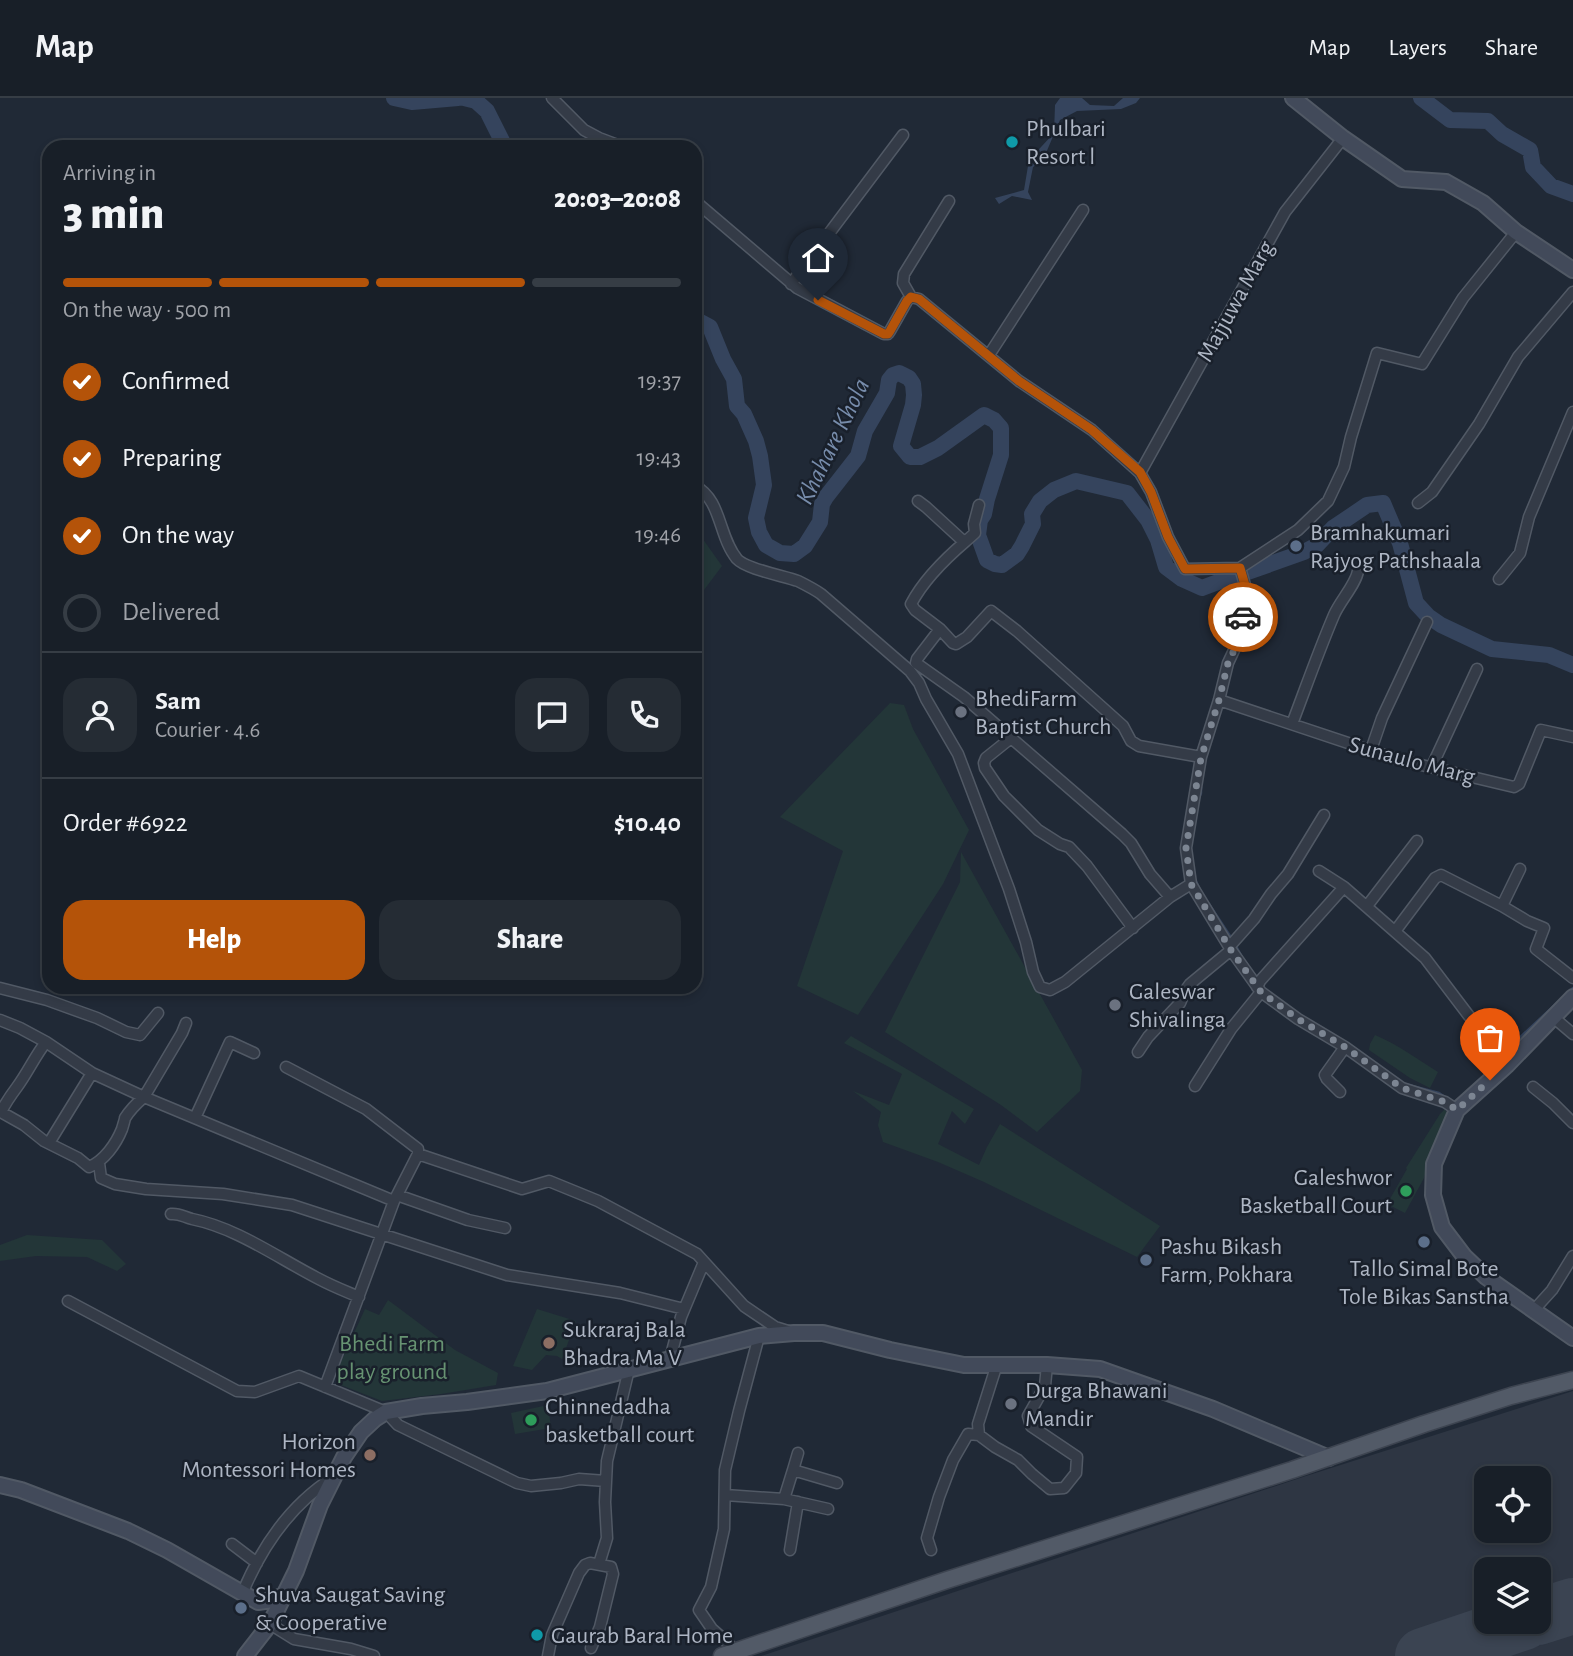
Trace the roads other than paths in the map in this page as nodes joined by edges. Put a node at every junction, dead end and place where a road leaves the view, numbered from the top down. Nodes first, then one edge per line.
1 (552, 98) edge
2 (1293, 98) edge
3 (903, 135) dead end
4 (1343, 138) junction
5 (604, 140) edge
6 (949, 201) dead end
7 (702, 207) edge
8 (1083, 210) dead end
9 (1516, 232) junction
10 (1573, 270) edge
11 (791, 284) junction
12 (1573, 292) edge
13 (911, 297) junction
14 (989, 355) junction
15 (1573, 412) edge
16 (1140, 472) junction
17 (702, 491) edge
18 (918, 501) dead end
19 (1418, 503) dead end
20 (979, 505) dead end
21 (966, 541) junction
22 (1240, 568) junction
23 (1358, 571) dead end
24 (1499, 579) dead end
25 (1427, 622) dead end
26 (940, 629) junction
27 (1477, 669) dead end
28 (1219, 700) junction
29 (1292, 724) junction
30 (1573, 737) edge
31 (1011, 738) junction
32 (1371, 750) junction
33 (1201, 758) junction
34 (1432, 766) junction
35 (1324, 815) dead end
36 (1417, 841) dead end
37 (1520, 869) dead end
38 (1319, 871) dead end
39 (1191, 884) junction
40 (1344, 887) junction
41 (1170, 897) junction
42 (1367, 906) junction
43 (1502, 906) junction
44 (1133, 928) junction
45 (1395, 930) junction
46 (1231, 948) junction
47 (1573, 978) edge
48 (0, 988) edge
49 (1259, 990) junction
50 (1573, 997) edge
51 (158, 1013) dead end
52 (1553, 1017) junction
53 (0, 1020) edge
54 (186, 1023) dead end
55 (1573, 1034) edge
56 (46, 1042) junction
57 (1345, 1047) junction
58 (1138, 1052) dead end
59 (254, 1053) dead end
60 (1515, 1057) junction
61 (286, 1067) dead end
62 (92, 1073) junction
63 (1195, 1086) dead end
64 (1533, 1087) dead end
65 (1340, 1092) dead end
66 (144, 1097) junction
67 (1457, 1110) junction
68 (195, 1118) junction
69 (1573, 1123) edge
70 (49, 1143) junction
71 (418, 1154) junction
72 (99, 1163) junction
73 (396, 1198) junction
74 (171, 1214) dead end
75 (505, 1227) dead end
76 (382, 1234) junction
77 (1573, 1256) edge
78 (704, 1262) junction
79 (359, 1297) junction
80 (68, 1300) dead end
81 (684, 1309) junction
82 (1533, 1311) junction
83 (794, 1334) junction
84 (759, 1336) junction
85 (1573, 1338) edge
86 (670, 1359) junction
87 (997, 1364) junction
88 (1047, 1365) junction
89 (629, 1369) junction
90 (1573, 1380) edge
91 (325, 1387) junction
92 (386, 1412) junction
93 (979, 1435) junction
94 (798, 1453) dead end
95 (1329, 1458) junction
96 (793, 1470) junction
97 (334, 1476) junction
98 (606, 1480) junction
99 (837, 1483) dead end
100 (0, 1485) edge
101 (725, 1495) junction
102 (784, 1499) junction
103 (798, 1502) junction
104 (828, 1508) dead end
105 (232, 1544) dead end
106 (790, 1550) dead end
107 (931, 1550) dead end
108 (257, 1563) junction
109 (598, 1564) junction
110 (242, 1594) junction
111 (284, 1595) junction
112 (270, 1624) junction
113 (591, 1648) dead end
114 (728, 1654) edge
115 (247, 1655) edge
116 (374, 1656) edge
117 (548, 1656) edge

1 - 5 street
2 - 4 street
3 - 11 street
4 - 9 street
4 - 16 street, Majjuwa Marg
6 - 13 street
7 - 11 street
8 - 14 street
9 - 10 street
9 - 22 street
11 - 13 street
12 - 19 street
13 - 14 street
14 - 16 street
15 - 24 street
16 - 22 street
17 - 44 street
18 - 21 street
20 - 21 street
21 - 26 street
22 - 28 street
23 - 29 street
25 - 32 street
26 - 31 street
26 - 33 street
27 - 34 street
28 - 29 street, Sunaulo Marg
28 - 33 street
29 - 32 street, Sunaulo Marg
30 - 34 street, Sunaulo Marg
31 - 41 street
31 - 44 street
32 - 34 street, Sunaulo Marg
33 - 39 street
35 - 46 street
36 - 42 street
37 - 43 street
38 - 40 street
39 - 41 street
39 - 46 street
40 - 42 street
40 - 49 street
41 - 44 street
42 - 45 street
43 - 45 street
43 - 47 street
45 - 60 street
46 - 49 street
46 - 58 street
48 - 51 street
49 - 57 street
49 - 63 street
50 - 52 street
52 - 55 street
52 - 60 street
53 - 56 street
54 - 66 street
56 - 62 street
56 - 70 street
57 - 65 street
57 - 67 street
59 - 68 street
60 - 67 street
61 - 71 street
62 - 66 street
62 - 70 street
64 - 69 street
66 - 68 street
66 - 72 street
67 - 82 street
68 - 73 street
70 - 72 street
71 - 73 street
71 - 78 street
72 - 76 street
73 - 75 street
73 - 76 street
74 - 79 street
76 - 79 street
76 - 81 street
77 - 82 street
78 - 81 street
78 - 83 street
79 - 91 street
80 - 91 street
81 - 86 street
82 - 85 street
83 - 84 street
83 - 87 street
84 - 86 street
84 - 101 street
86 - 89 street
87 - 88 street
87 - 93 street
88 - 93 street
88 - 95 street
89 - 92 street
89 - 98 street
90 - 95 main road
91 - 92 street
92 - 97 street
92 - 98 street
93 - 107 street
94 - 96 street
95 - 114 main road
96 - 99 street
96 - 102 street
97 - 108 street
97 - 111 street
98 - 109 street
100 - 110 street
101 - 102 street
101 - 114 street
102 - 103 street
103 - 104 street
103 - 106 street
105 - 108 street
108 - 110 street
109 - 113 street
109 - 117 street
110 - 111 street
111 - 112 street
112 - 115 street
112 - 116 street

